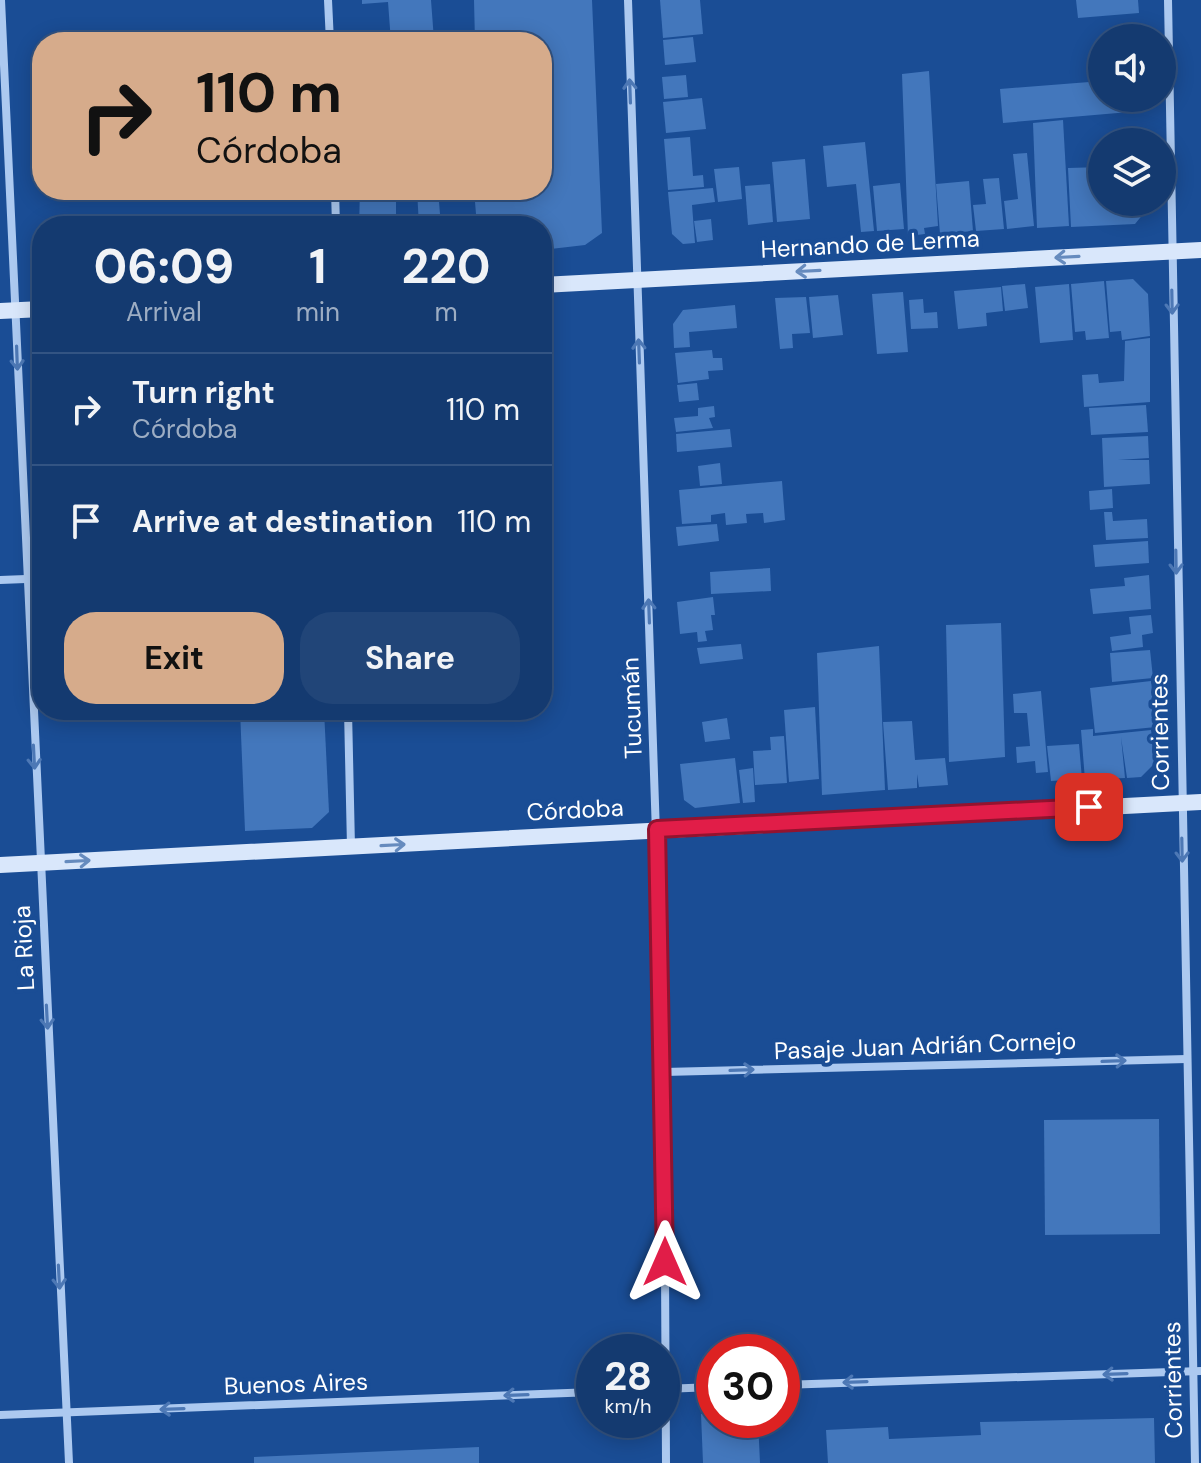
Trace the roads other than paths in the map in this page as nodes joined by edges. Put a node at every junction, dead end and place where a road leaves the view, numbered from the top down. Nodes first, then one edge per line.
1 (1, 0) edge
2 (328, 0) edge
3 (628, 0) edge
4 (1168, 0) edge
5 (330, 32) edge
6 (1201, 250) edge
7 (1171, 251) junction
8 (636, 281) junction
9 (552, 285) edge
10 (32, 310) edge
11 (7, 311) edge
12 (26, 579) junction
13 (0, 580) edge
14 (32, 701) edge
15 (33, 720) edge
16 (348, 720) edge
17 (1201, 802) edge
18 (1181, 803) junction
19 (657, 829) junction
20 (351, 848) junction
21 (40, 863) junction
22 (0, 865) edge
23 (1187, 1059) junction
24 (664, 1072) junction
25 (664, 1334) edge
26 (1197, 1371) edge
27 (800, 1384) edge
28 (576, 1393) edge
29 (66, 1413) junction
30 (0, 1415) edge
31 (665, 1438) edge
32 (69, 1463) edge
33 (666, 1463) edge
34 (1195, 1463) edge

1 - 11 street, La Rioja
2 - 5 street
8 -> 3 street, Tucumán
4 - 7 street, Corrientes
6 - 7 main road, Hernando de Lerma
7 -> 8 main road, Hernando de Lerma
7 -> 18 street, Corrientes
8 - 9 main road, Hernando de Lerma
19 -> 8 street, Tucumán
10 - 11 main road
11 -> 12 street, La Rioja
12 - 13 street
12 -> 14 street, La Rioja
15 -> 21 street, La Rioja
16 - 20 street
17 - 18 main road, Córdoba
18 - 19 main road, Córdoba
18 -> 23 street, Corrientes
20 -> 19 main road, Córdoba
19 - 24 street, Tucumán
21 -> 20 main road, Córdoba
21 - 22 main road, Córdoba
21 -> 29 street, La Rioja
24 -> 23 street, Pasaje Juan Adrián Cornejo
23 - 26 street, Corrientes
24 - 25 street, Tucumán
26 -> 27 street
26 - 34 street, Corrientes
28 -> 29 street, Buenos Aires
29 - 30 street, Buenos Aires
29 - 32 street, La Rioja
31 - 33 street, Tucumán

